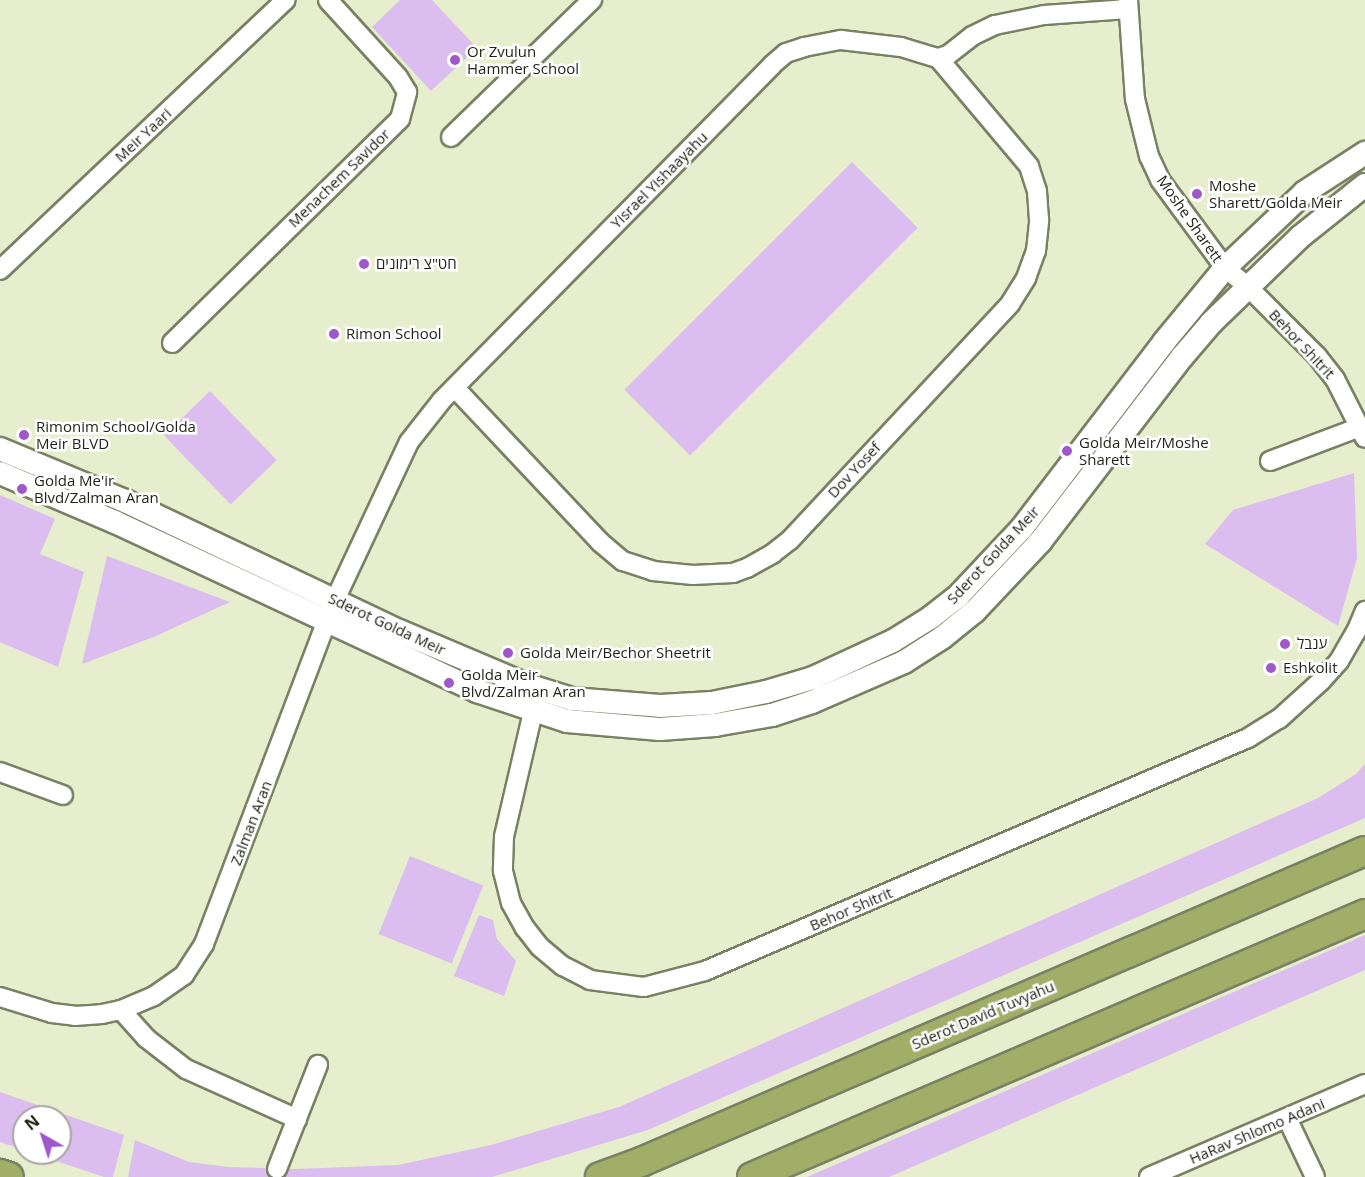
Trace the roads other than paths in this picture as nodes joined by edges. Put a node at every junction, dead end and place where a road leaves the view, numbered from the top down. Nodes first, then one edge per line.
1 (286, 0) edge
2 (328, 0) edge
3 (592, 0) edge
4 (1128, 5) edge
5 (938, 58) junction
6 (451, 137) dead end
7 (1365, 153) edge
8 (1365, 185) edge
9 (3, 262) edge
10 (1225, 268) junction
11 (1247, 286) junction
12 (172, 343) dead end
13 (455, 388) junction
14 (1363, 432) edge
15 (0, 448) edge
16 (1270, 461) dead end
17 (0, 473) edge
18 (335, 600) junction
19 (1365, 611) edge
20 (328, 622) junction
21 (539, 688) junction
22 (532, 710) junction
23 (0, 772) edge
24 (63, 795) dead end
25 (1365, 851) edge
26 (1365, 914) edge
27 (0, 997) edge
28 (122, 1010) junction
29 (318, 1065) dead end
30 (1365, 1084) edge
31 (1287, 1118) junction
32 (297, 1119) junction
33 (277, 1169) dead end
34 (0, 1174) edge
35 (9, 1177) edge
36 (600, 1177) edge
37 (752, 1177) edge
38 (1149, 1177) edge
39 (1315, 1177) edge

1 - 9 street, Meir Yaari
2 - 12 street, Menachem Savidor
3 - 6 street
4 - 5 street
4 - 10 street, Moshe Sharett
5 - 13 street, Yisrael Yishaayahu
5 - 13 street, Dov Yosef
7 - 10 street, Sderot Golda Meir
8 - 11 street, Sderot Golda Meir
10 - 11 street, Moshe Sharett
10 - 21 street, Sderot Golda Meir
11 - 14 street, Behor Shitrit
11 - 22 street, Sderot Golda Meir
13 - 18 street, Yisrael Yishaayahu
14 - 16 street
15 - 18 street, Sderot Golda Meir
17 - 20 street, Sderot Golda Meir
18 - 20 street, Zalman Aran
18 - 21 street, Sderot Golda Meir
19 - 22 street, Behor Shitrit
20 - 22 street, Sderot Golda Meir
20 - 28 street, Zalman Aran
21 - 22 street, Behor Shitrit
23 - 24 street
25 - 36 highway, Sderot David Tuvyahu
26 - 37 highway
27 - 28 street, Zalman Aran
28 - 32 street
29 - 32 street
30 - 31 street, HaRav Shlomo Adani
31 - 38 street, HaRav Shlomo Adani
31 - 39 street
32 - 33 street
34 - 35 highway

